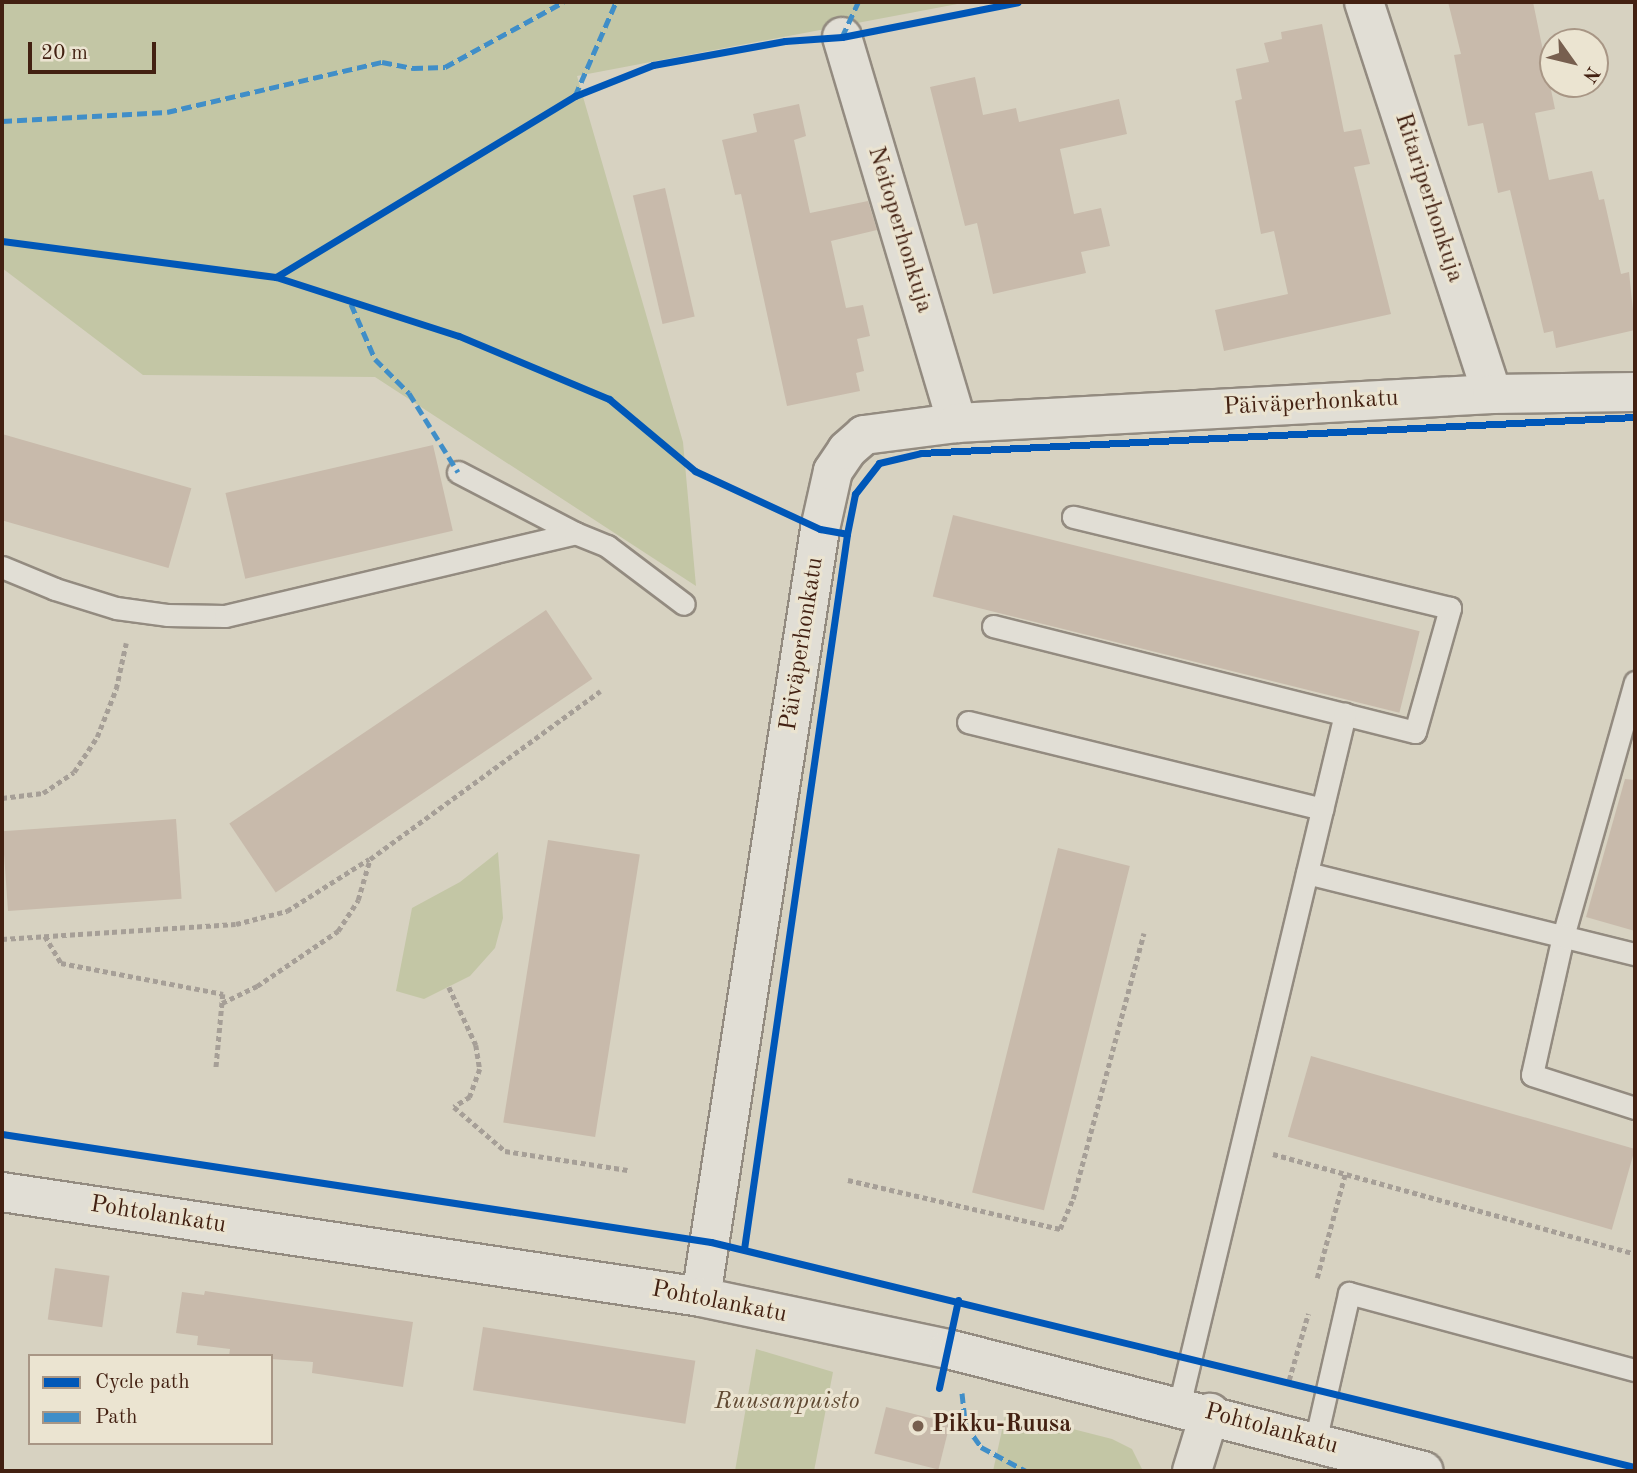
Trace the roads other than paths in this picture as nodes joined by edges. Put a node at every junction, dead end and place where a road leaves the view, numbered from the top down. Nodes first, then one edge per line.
1 (1364, 2) edge
2 (842, 37) dead end
3 (1635, 392) edge
4 (1492, 394) junction
5 (957, 423) junction
6 (458, 472) dead end
7 (1073, 517) dead end
8 (575, 533) junction
9 (2, 566) edge
10 (684, 604) dead end
11 (993, 626) dead end
12 (1635, 682) edge
13 (1345, 714) junction
14 (968, 722) dead end
15 (1322, 809) junction
16 (1307, 873) junction
17 (1563, 936) junction
18 (1635, 954) edge
19 (1635, 1108) edge
20 (2, 1192) edge
21 (701, 1297) junction
22 (1635, 1370) edge
23 (1195, 1410) junction
24 (1315, 1442) junction
25 (1192, 1471) edge
26 (1424, 1471) edge

1 - 4 street, Ritariperhonkuja
2 - 5 street, Neitoperhonkuja
3 - 4 street, Päiväperhonkatu
4 - 5 street, Päiväperhonkatu
5 - 21 street, Päiväperhonkatu
6 - 8 lane
7 - 13 lane
8 - 9 lane
8 - 10 lane
11 - 13 lane
12 - 17 lane
13 - 15 lane
14 - 15 lane
15 - 16 lane
16 - 17 lane
16 - 23 lane
17 - 18 lane
17 - 19 lane
20 - 21 street, Pohtolankatu
21 - 23 street, Pohtolankatu
22 - 24 lane
23 - 24 street, Pohtolankatu
23 - 25 street
24 - 26 street, Pohtolankatu

